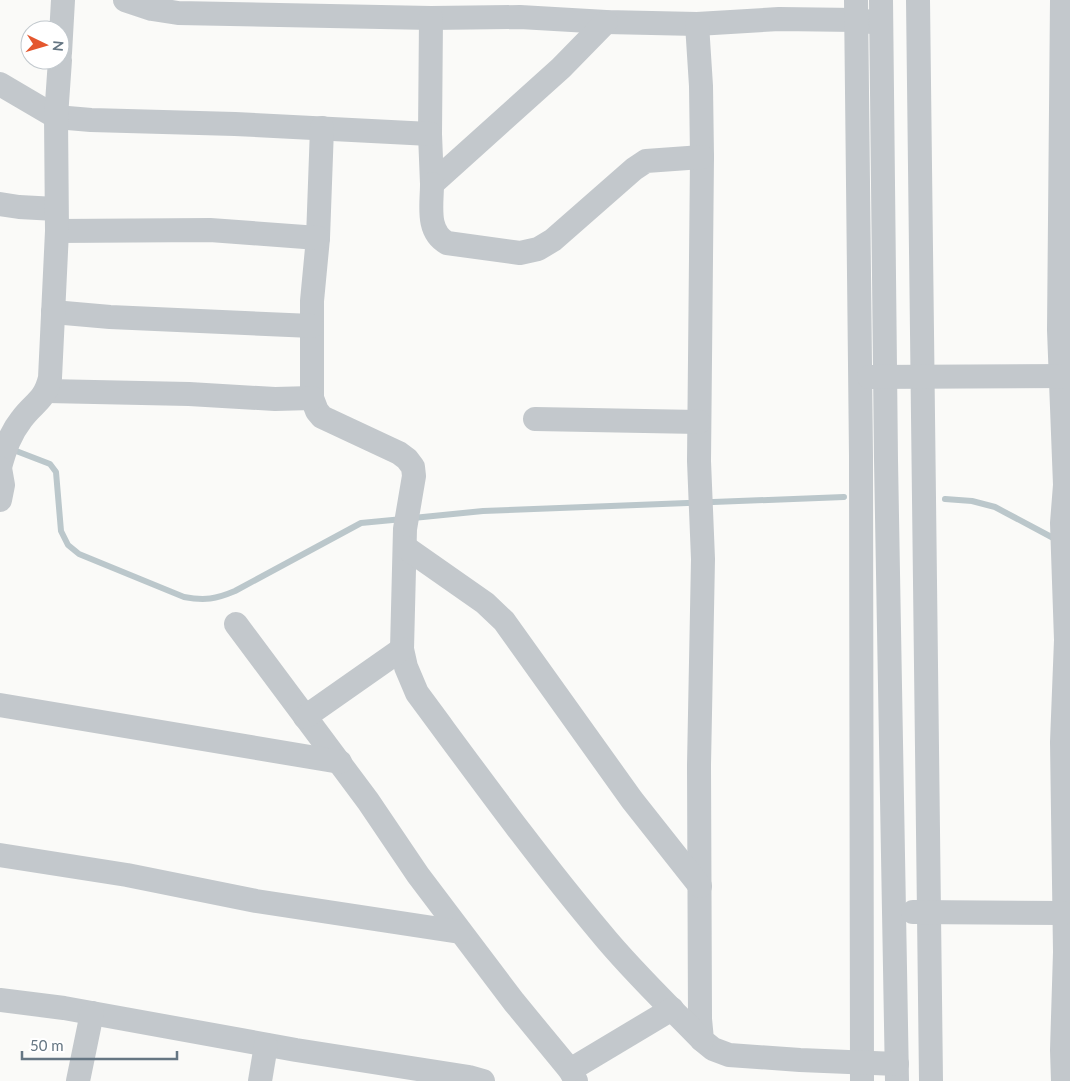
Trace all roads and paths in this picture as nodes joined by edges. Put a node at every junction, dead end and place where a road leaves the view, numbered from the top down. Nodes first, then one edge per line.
1 (63, 0) edge
2 (125, 0) edge
3 (881, 0) edge
4 (918, 0) edge
5 (1062, 0) edge
6 (178, 6) edge
7 (856, 10) edge
8 (431, 18) junction
9 (62, 20) edge
10 (606, 22) junction
11 (697, 24) junction
12 (881, 24) junction
13 (59, 70) edge
14 (0, 84) edge
15 (56, 117) junction
16 (322, 128) junction
17 (430, 134) junction
18 (702, 157) junction
19 (432, 184) junction
20 (0, 204) edge
21 (57, 220) junction
22 (318, 238) junction
23 (52, 312) junction
24 (312, 326) junction
25 (1065, 376) edge
26 (860, 377) junction
27 (885, 378) junction
28 (923, 378) junction
29 (47, 391) junction
30 (312, 398) junction
31 (535, 419) dead end
32 (699, 422) junction
33 (3, 457) edge
34 (1067, 486) edge
35 (0, 500) edge
36 (405, 538) junction
37 (236, 624) dead end
38 (402, 649) junction
39 (0, 705) edge
40 (305, 717) junction
41 (1066, 742) edge
42 (340, 762) junction
43 (0, 855) edge
44 (1067, 864) edge
45 (700, 886) junction
46 (894, 912) junction
47 (929, 912) junction
48 (1063, 913) junction
49 (460, 932) junction
50 (0, 1000) edge
51 (672, 1009) junction
52 (92, 1013) junction
53 (702, 1040) junction
54 (266, 1044) junction
55 (862, 1072) edge
56 (898, 1072) edge
57 (573, 1075) edge
58 (434, 1076) edge
59 (78, 1081) edge
60 (260, 1081) edge
61 (483, 1081) edge
62 (932, 1081) edge
63 (1063, 1081) edge

1 - 9 street
2 - 6 street
3 - 12 street
4 - 28 street
5 - 25 street
6 - 8 street
7 - 11 street
7 - 12 street
7 - 26 street
8 - 10 street
8 - 17 street
10 - 11 street
10 - 19 street
11 - 18 street
12 - 27 street
13 - 15 street
14 - 15 street
15 - 16 street
15 - 21 street
16 - 17 street
16 - 22 street
17 - 19 street
18 - 19 street
18 - 32 street
20 - 21 street
21 - 22 street
21 - 23 street
22 - 24 street
23 - 24 street
23 - 29 street
24 - 30 street
25 - 28 street
25 - 34 street
26 - 27 street
26 - 55 street
27 - 28 street
27 - 46 street
28 - 47 street
29 - 30 street
29 - 33 street
30 - 36 street
31 - 32 street
32 - 45 street
33 - 35 street
34 - 41 street
36 - 38 street
36 - 45 street
37 - 40 street
38 - 40 street
38 - 51 street
39 - 42 street
40 - 42 street
41 - 44 street
42 - 49 street
43 - 49 street
44 - 48 street
45 - 53 street
46 - 47 street
46 - 56 street
47 - 48 street
47 - 62 street
48 - 63 street
49 - 57 street
50 - 52 street
51 - 53 street
51 - 57 street
52 - 54 street
52 - 59 street
53 - 55 street
54 - 58 street
54 - 60 street
55 - 56 street
58 - 61 street

